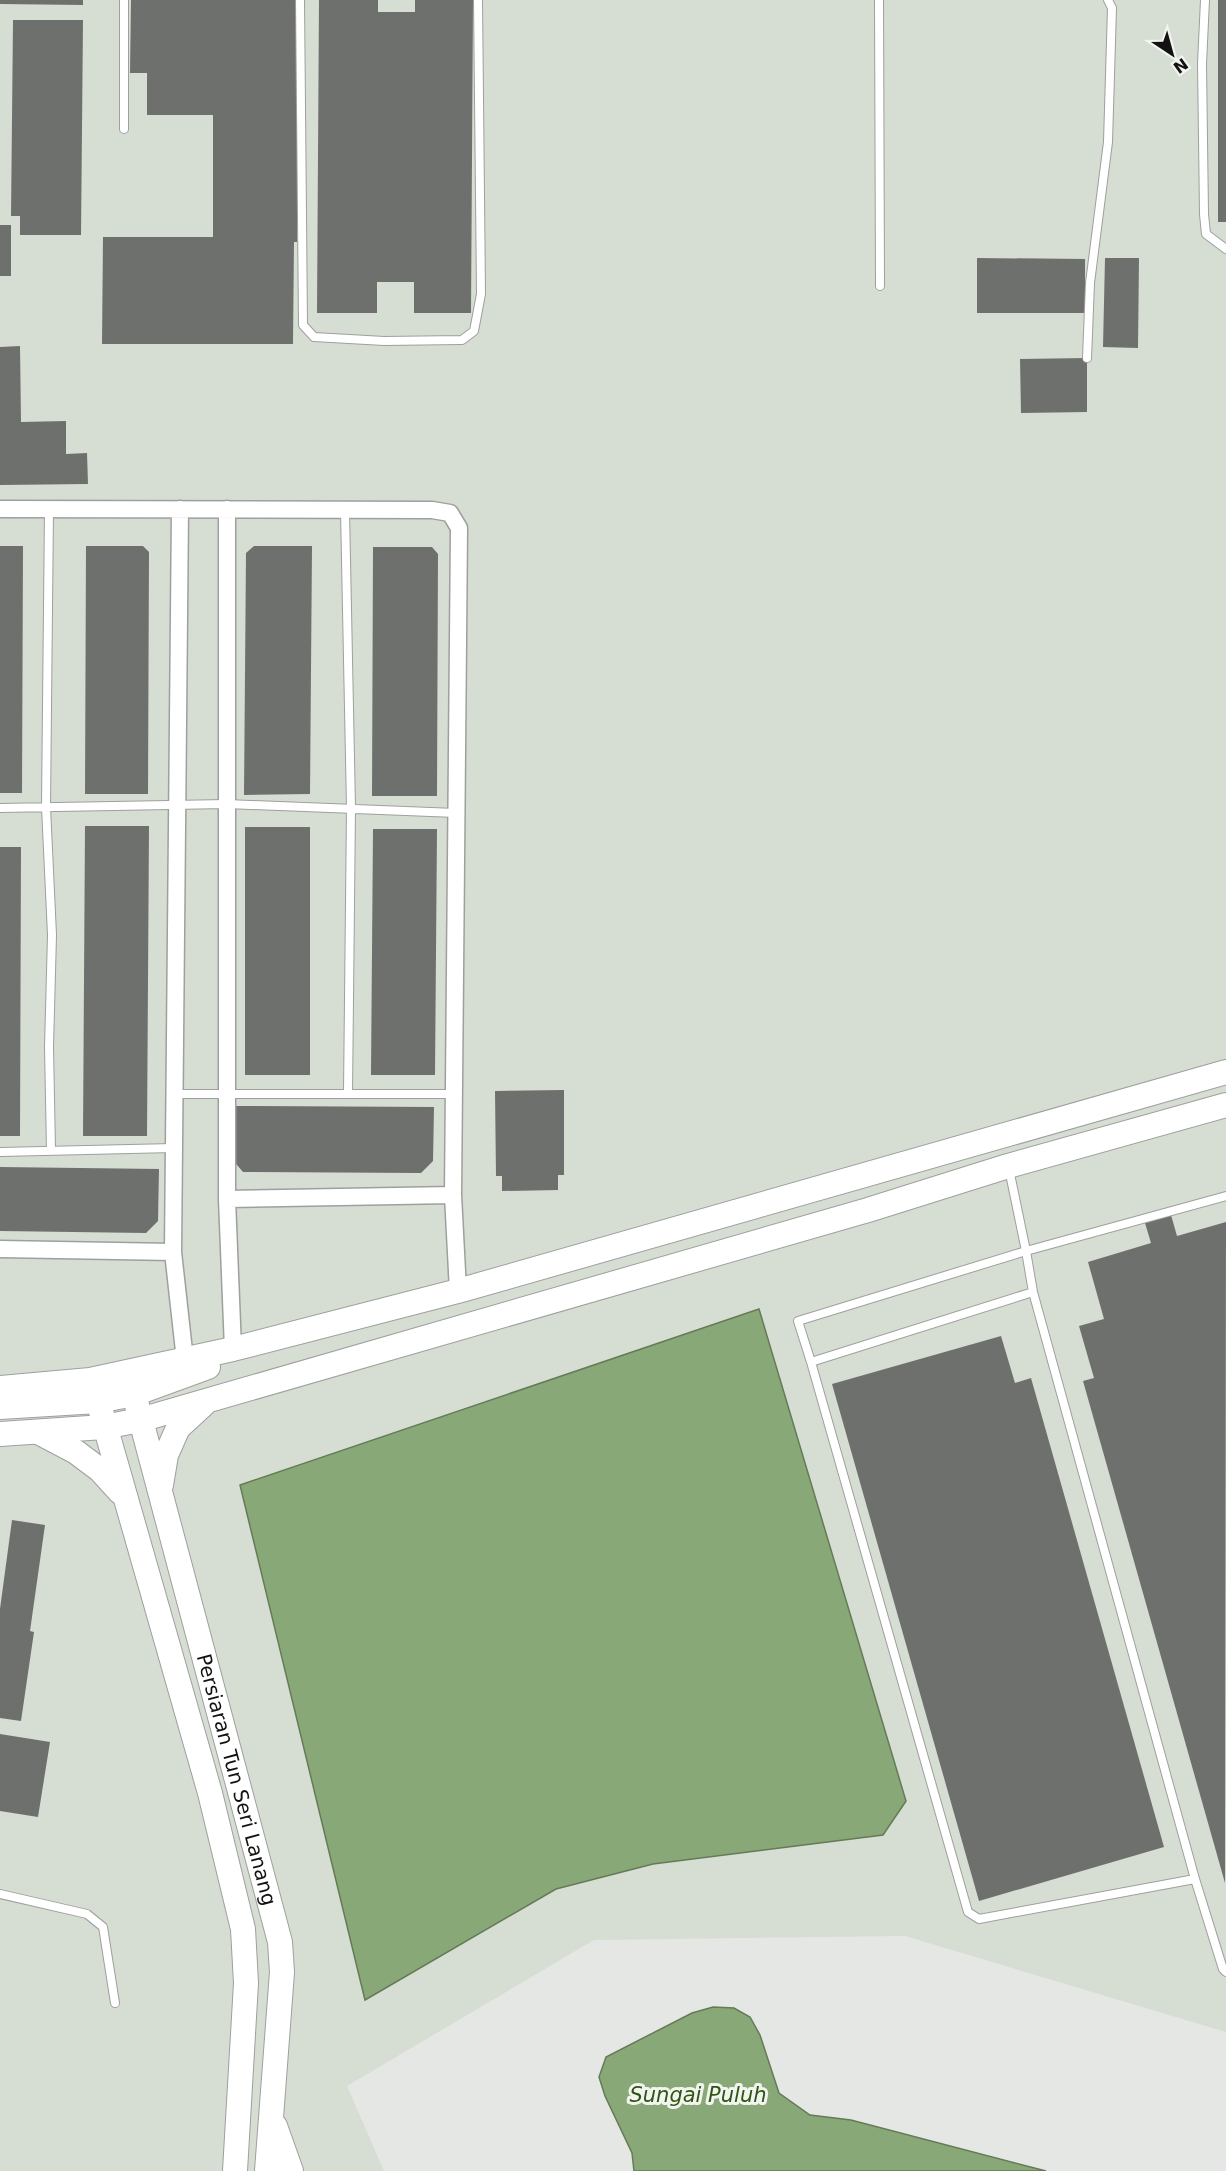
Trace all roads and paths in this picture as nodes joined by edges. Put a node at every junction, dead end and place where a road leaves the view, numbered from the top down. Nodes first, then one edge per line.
1 (124, 0) edge
2 (300, 0) edge
3 (478, 0) edge
4 (879, 0) edge
5 (1108, 0) edge
6 (1205, 0) edge
7 (124, 129) dead end
8 (1226, 249) edge
9 (880, 286) dead end
10 (1087, 358) dead end
11 (0, 509) edge
12 (49, 509) junction
13 (180, 509) junction
14 (227, 509) junction
15 (345, 510) junction
16 (177, 803) junction
17 (227, 804) junction
18 (46, 807) junction
19 (0, 808) edge
20 (351, 808) junction
21 (456, 813) junction
22 (1226, 1072) edge
23 (175, 1094) junction
24 (348, 1094) junction
25 (454, 1094) junction
26 (227, 1095) junction
27 (1226, 1105) edge
28 (174, 1148) junction
29 (51, 1151) junction
30 (0, 1152) edge
31 (1008, 1166) junction
32 (859, 1177) junction
33 (453, 1195) junction
34 (1226, 1197) edge
35 (227, 1198) junction
36 (868, 1210) junction
37 (0, 1249) edge
38 (1026, 1251) junction
39 (173, 1252) junction
40 (458, 1291) junction
41 (1033, 1292) junction
42 (241, 1347) junction
43 (185, 1360) junction
44 (811, 1362) junction
45 (0, 1388) edge
46 (134, 1394) junction
47 (98, 1401) junction
48 (207, 1401) junction
49 (0, 1407) edge
50 (140, 1420) junction
51 (104, 1427) junction
52 (38, 1432) junction
53 (0, 1434) edge
54 (160, 1492) junction
55 (124, 1497) junction
56 (1195, 1879) junction
57 (0, 1894) edge
58 (1226, 1972) edge
59 (115, 2003) dead end
60 (272, 2118) junction
61 (235, 2171) edge
62 (267, 2171) edge
63 (291, 2171) edge

1 - 7 lane
2 - 3 lane
4 - 9 lane
5 - 10 lane
6 - 8 lane
11 - 12 street
12 - 13 street
12 - 18 lane
13 - 14 street
13 - 16 street
14 - 15 street
14 - 17 street
15 - 20 lane
15 - 21 street
16 - 17 lane
16 - 18 lane
16 - 23 street
17 - 20 lane
17 - 26 street
18 - 19 lane
18 - 29 lane
20 - 21 lane
20 - 24 lane
21 - 25 street
22 - 32 street
23 - 26 lane
23 - 28 street
24 - 25 lane
24 - 26 lane
25 - 33 street
26 - 35 street
27 - 31 street
28 - 29 lane
28 - 39 street
29 - 30 lane
31 - 36 street
31 - 38 lane
32 - 36 street
32 - 40 street
33 - 35 street
33 - 40 street
34 - 38 lane
35 - 42 street
36 - 48 street
37 - 39 street
38 - 41 lane
38 - 44 lane
39 - 43 street
40 - 42 street
41 - 44 lane
41 - 56 lane
42 - 43 street
42 - 46 street
43 - 45 street
44 - 56 lane
46 - 47 street
46 - 50 street, Persiaran Tun Seri Lanang
47 - 49 street
47 - 51 street, Persiaran Tun Seri Lanang
48 - 50 street
48 - 54 street
50 - 51 street
50 - 54 street, Persiaran Tun Seri Lanang
51 - 52 street
51 - 55 street, Persiaran Tun Seri Lanang
52 - 53 street
52 - 55 street
54 - 60 street, Persiaran Tun Seri Lanang
55 - 61 street, Persiaran Tun Seri Lanang
56 - 58 lane
57 - 59 lane
60 - 62 street, Persiaran Tun Seri Lanang
60 - 63 street

